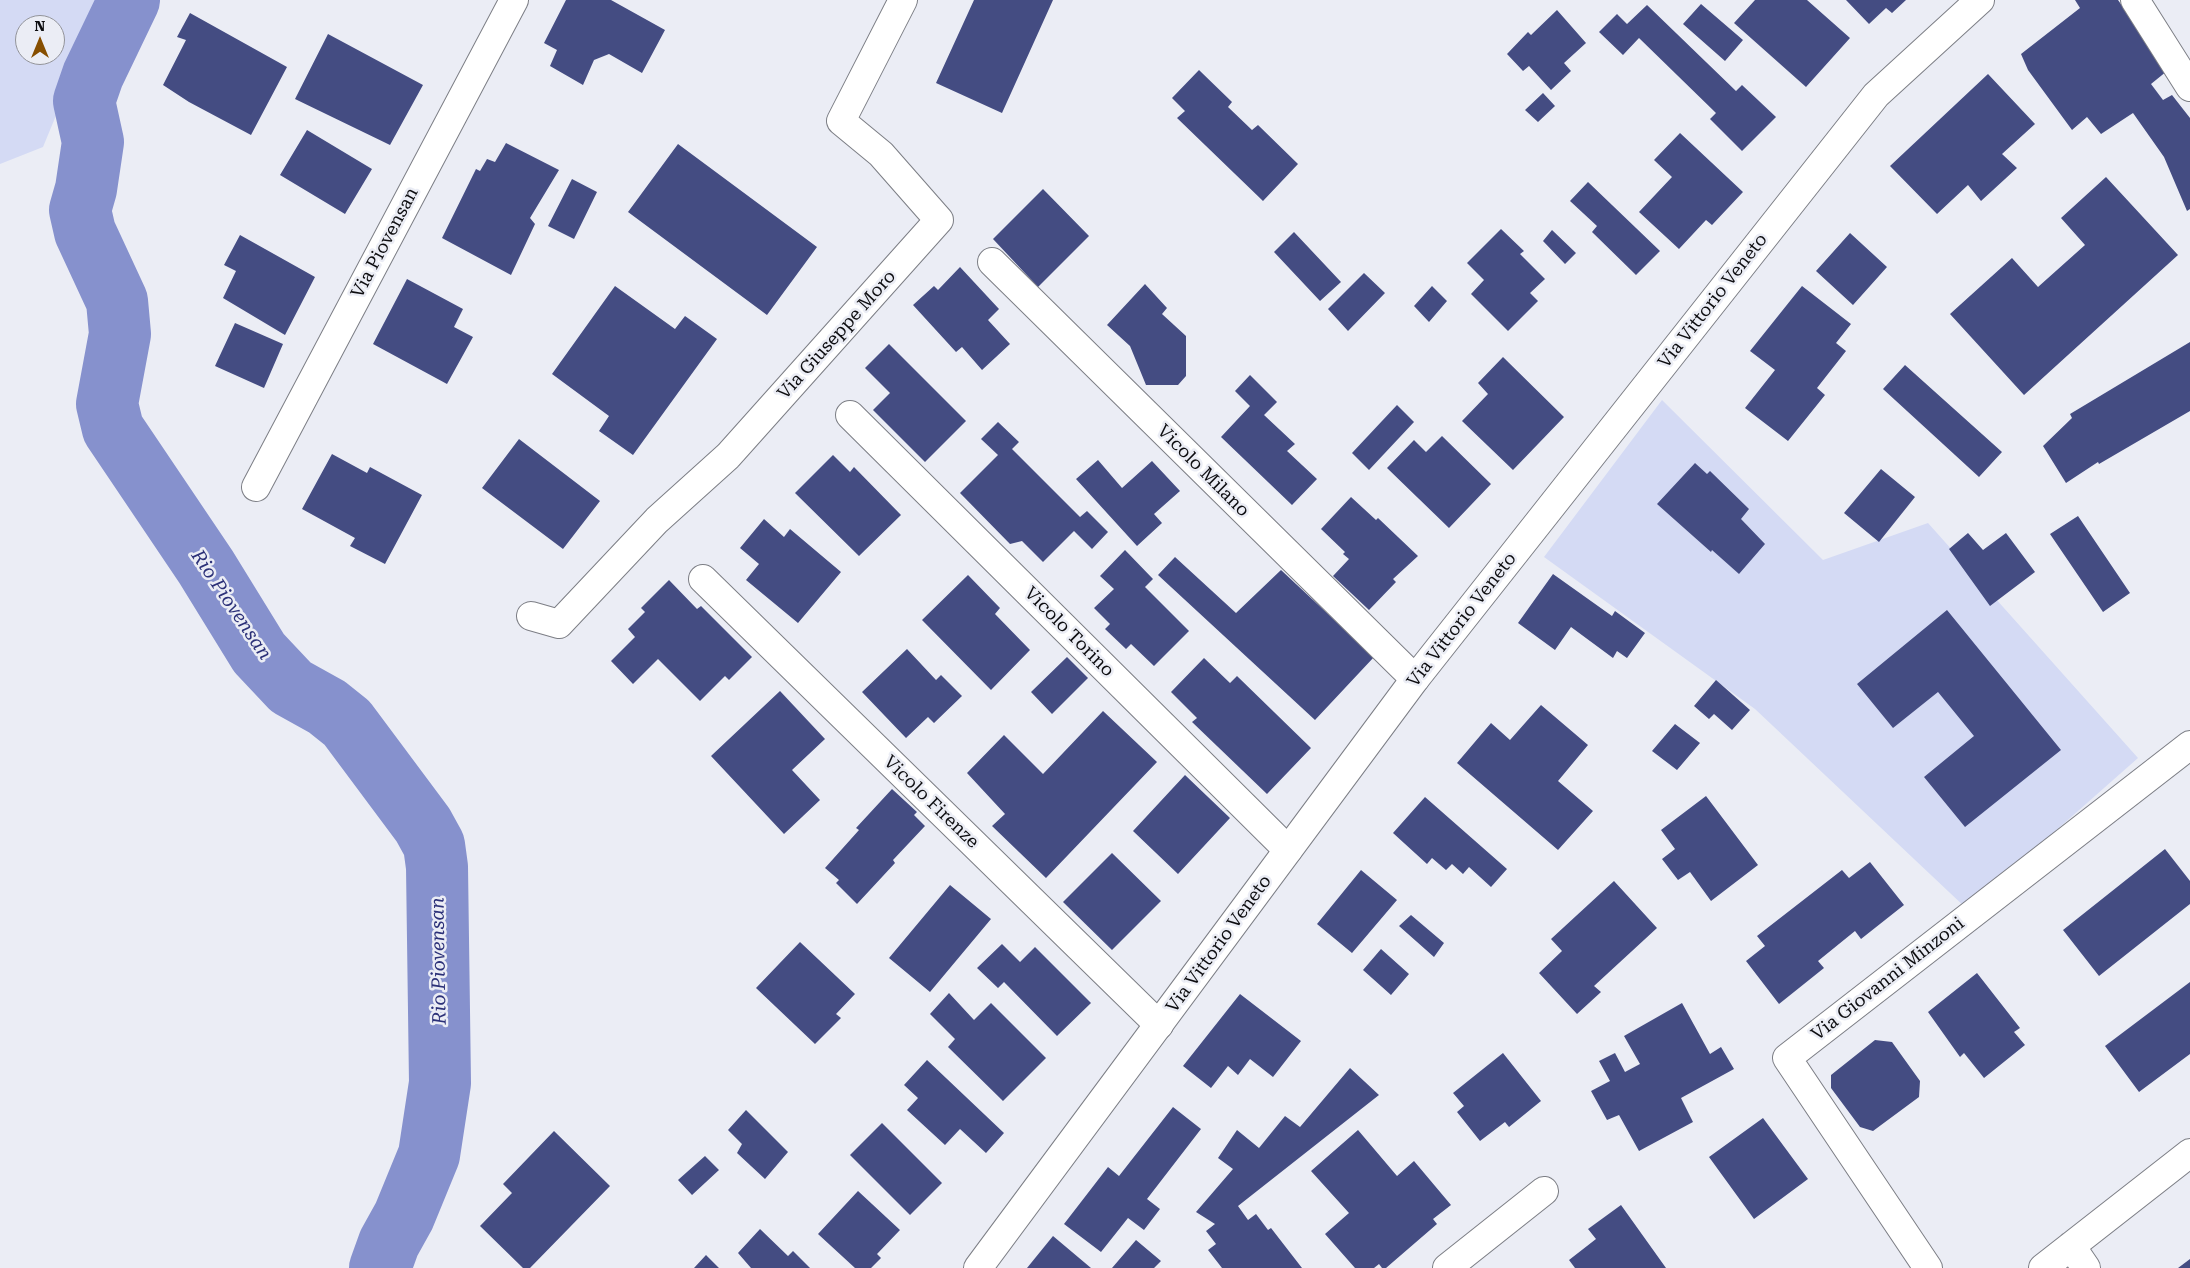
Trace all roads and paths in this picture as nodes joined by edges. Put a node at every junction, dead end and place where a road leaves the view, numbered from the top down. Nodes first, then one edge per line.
1 (514, 0) edge
2 (903, 0) edge
3 (1980, 0) edge
4 (2135, 0) edge
5 (2190, 87) edge
6 (992, 262) dead end
7 (850, 415) dead end
8 (256, 487) dead end
9 (703, 579) dead end
10 (531, 616) dead end
11 (1415, 679) junction
12 (2190, 745) edge
13 (1288, 850) junction
14 (1159, 1025) junction
15 (2190, 1153) edge
16 (1544, 1192) dead end
17 (2079, 1257) edge
18 (978, 1268) edge
19 (1447, 1268) edge
20 (1928, 1268) edge
21 (2043, 1268) edge

1 - 8 street, Via Piovensan
2 - 10 street, Via Giuseppe Moro
3 - 11 street, Via Vittorio Veneto
4 - 5 street
6 - 11 street, Vicolo Milano
7 - 13 street, Vicolo Torino
9 - 14 street, Vicolo Firenze
11 - 13 street, Via Vittorio Veneto
12 - 20 street, Via Giovanni Minzoni
13 - 14 street, Via Vittorio Veneto
14 - 18 street, Via Vittorio Veneto
15 - 17 street
16 - 19 street
17 - 21 street

